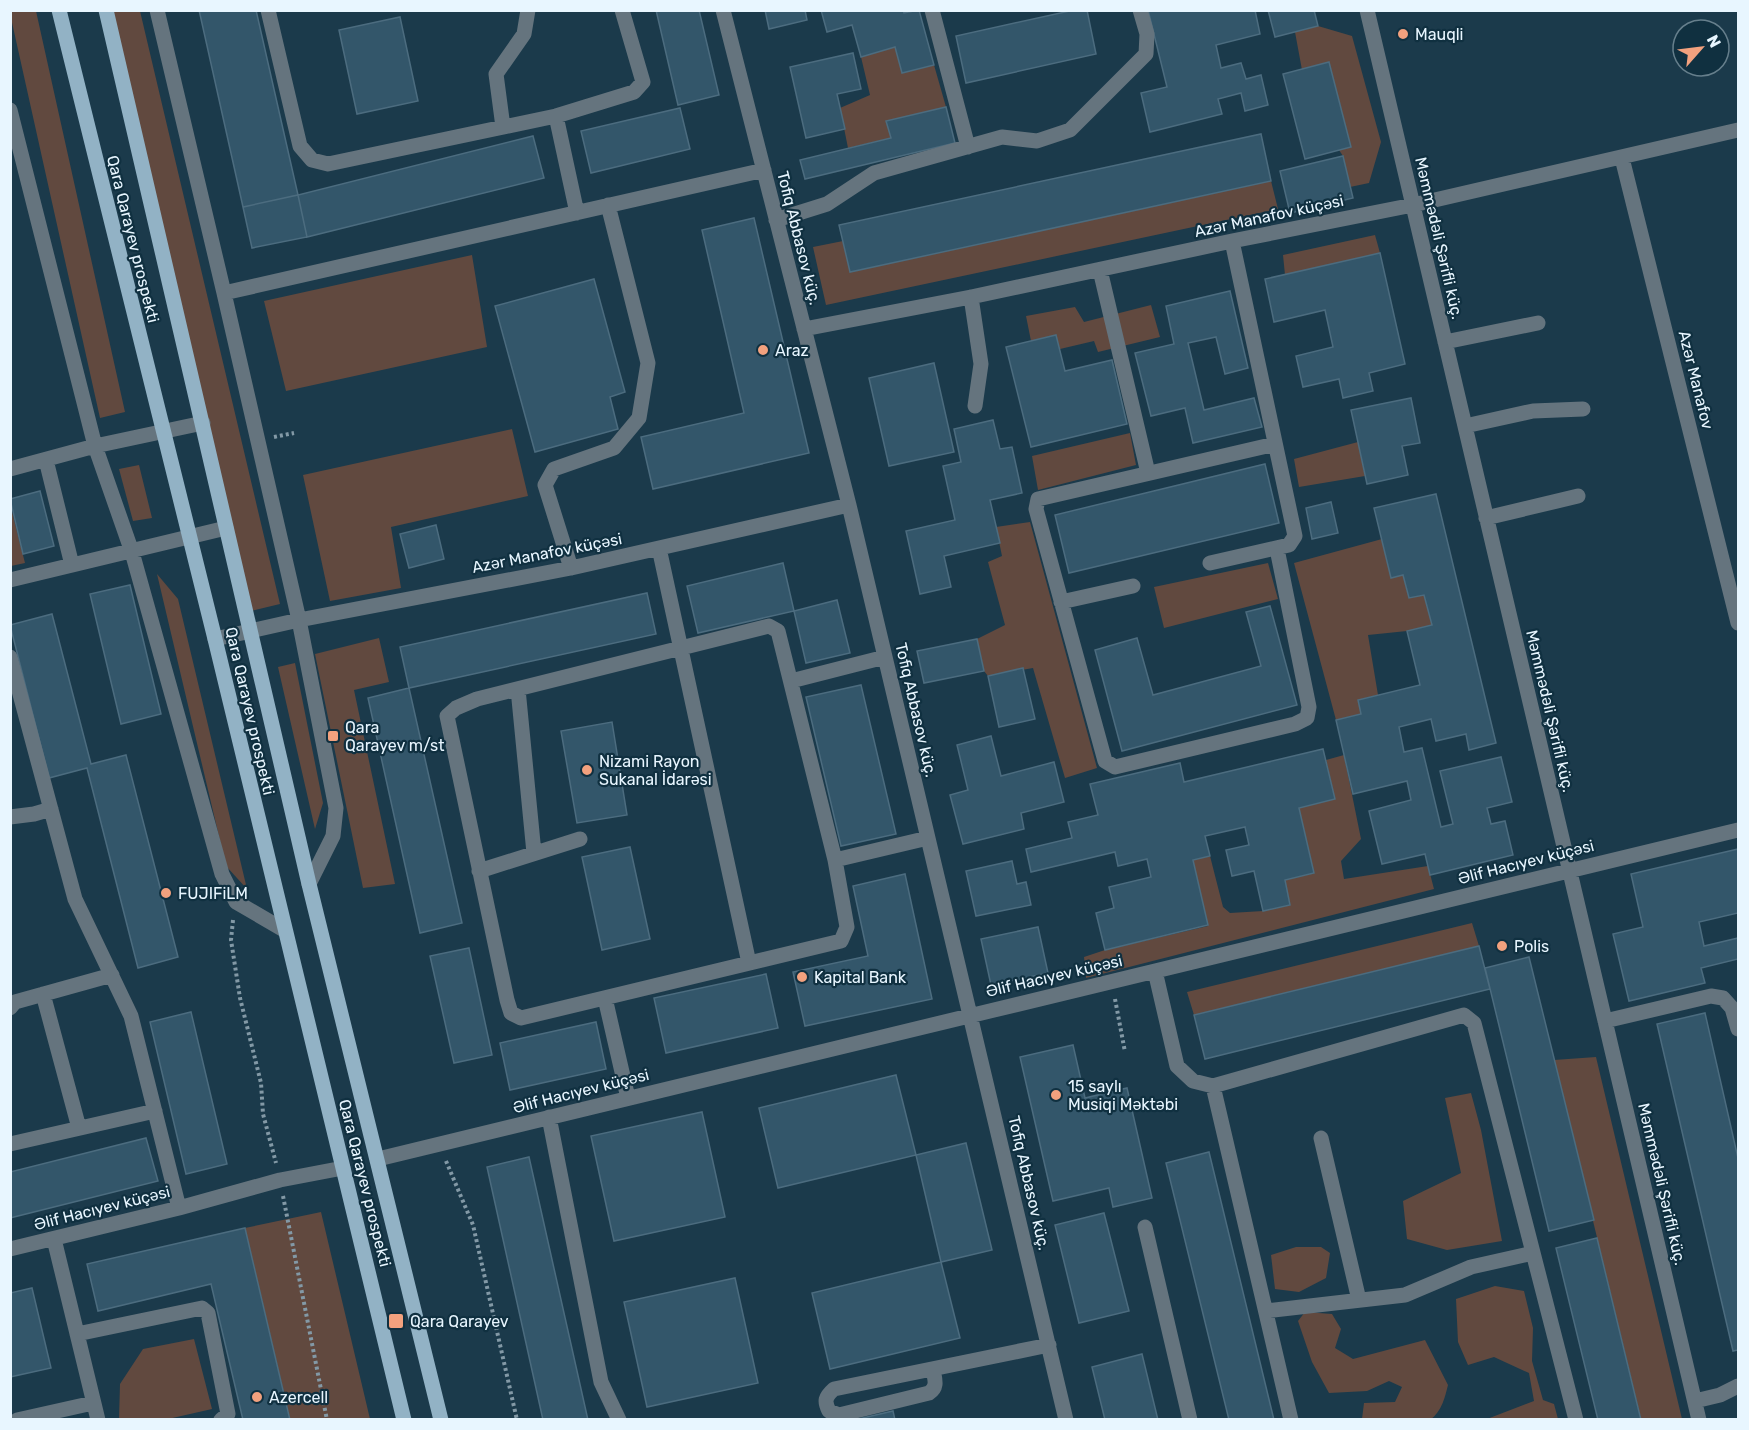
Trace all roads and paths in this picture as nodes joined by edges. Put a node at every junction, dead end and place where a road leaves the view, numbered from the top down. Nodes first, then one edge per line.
1 (59, 10) edge
2 (106, 10) edge
3 (157, 10) edge
4 (268, 10) edge
5 (528, 10) edge
6 (622, 10) edge
7 (723, 10) edge
8 (932, 10) edge
9 (1140, 10) edge
10 (1370, 11) edge
11 (10, 110) edge
12 (556, 116) junction
13 (503, 127) junction
14 (1736, 130) edge
15 (1738, 146) edge
16 (968, 147) junction
17 (1622, 158) junction
18 (764, 170) junction
19 (1413, 205) junction
20 (608, 206) junction
21 (577, 213) junction
22 (776, 220) junction
23 (1232, 241) junction
24 (1100, 270) junction
25 (224, 292) junction
26 (971, 297) junction
27 (1538, 323) dead end
28 (804, 329) junction
29 (1445, 342) junction
30 (975, 406) dead end
31 (1583, 409) dead end
32 (203, 423) junction
33 (1465, 426) junction
34 (164, 431) junction
35 (1275, 444) junction
36 (95, 446) junction
37 (46, 460) junction
38 (10, 469) edge
39 (1148, 473) junction
40 (1578, 496) dead end
41 (849, 505) junction
42 (1486, 518) junction
43 (226, 528) junction
44 (189, 538) junction
45 (659, 548) junction
46 (1277, 549) junction
47 (132, 552) junction
48 (1209, 563) dead end
49 (72, 565) junction
50 (572, 568) junction
51 (10, 580) edge
52 (1133, 586) dead end
53 (1061, 602) junction
54 (1737, 615) edge
55 (299, 620) junction
56 (250, 630) junction
57 (215, 639) junction
58 (681, 649) junction
59 (10, 657) edge
60 (885, 657) junction
61 (791, 681) junction
62 (518, 689) junction
63 (16, 696) edge
64 (51, 809) junction
65 (10, 817) edge
66 (1738, 830) edge
67 (928, 838) junction
68 (580, 839) dead end
69 (534, 853) junction
70 (835, 860) junction
71 (1570, 870) junction
72 (479, 871) junction
73 (309, 884) junction
74 (236, 902) junction
75 (284, 930) junction
76 (749, 963) junction
77 (1155, 971) junction
78 (112, 975) junction
79 (1111, 981) junction
80 (43, 994) junction
81 (605, 998) junction
82 (10, 1008) edge
83 (970, 1014) junction
84 (1605, 1021) junction
85 (1738, 1026) edge
86 (1125, 1052) dead end
87 (1213, 1086) junction
88 (628, 1098) junction
89 (155, 1111) junction
90 (549, 1117) junction
91 (79, 1128) junction
92 (1321, 1138) dead end
93 (10, 1144) edge
94 (437, 1144) junction
95 (378, 1159) junction
96 (343, 1168) junction
97 (280, 1180) junction
98 (179, 1208) junction
99 (1145, 1227) dead end
100 (54, 1239) junction
101 (10, 1249) edge
102 (1533, 1253) junction
103 (1359, 1300) junction
104 (1266, 1311) junction
105 (77, 1334) junction
106 (1049, 1345) junction
107 (933, 1369) junction
108 (1738, 1386) edge
109 (1695, 1401) junction
110 (93, 1403) junction
111 (16, 1419) edge
112 (98, 1419) edge
113 (221, 1419) edge
114 (327, 1419) edge
115 (404, 1419) edge
116 (441, 1419) edge
117 (517, 1419) edge
118 (619, 1419) edge
119 (1066, 1419) edge
120 (1190, 1419) edge
121 (1291, 1419) edge
122 (1576, 1419) edge
123 (1699, 1419) edge

1 - 34 main road, Qara Qarayev prospekti
2 - 32 main road, Qara Qarayev prospekti
3 - 25 street
4 - 13 street
5 - 13 street
6 - 12 street
7 - 18 street, Tofiq Abbasov küç.
8 - 16 street
9 - 16 street
10 - 19 street, Məmmədəli Şərifli küç.
11 - 36 street
12 - 13 street
12 - 21 street
14 - 15 street
14 - 17 street, Azər Manafov küçəsi
16 - 22 street
17 - 19 street, Azər Manafov küçəsi
17 - 54 street, Azər Manafov
18 - 20 street
18 - 22 street, Tofiq Abbasov küç.
19 - 23 street, Azər Manafov küçəsi
19 - 29 street, Məmmədəli Şərifli küç.
20 - 21 street
20 - 50 street
21 - 25 street
22 - 28 street, Tofiq Abbasov küç.
23 - 24 street, Azər Manafov küçəsi
23 - 35 street
24 - 26 street, Azər Manafov küçəsi
24 - 39 street
25 - 55 street
26 - 28 street, Azər Manafov küçəsi
26 - 30 street
27 - 29 street
28 - 41 street, Tofiq Abbasov küç.
29 - 33 street, Məmmədəli Şərifli küç.
31 - 33 street
32 - 34 street
32 - 43 main road, Qara Qarayev prospekti
33 - 42 street, Məmmədəli Şərifli küç.
34 - 36 street
34 - 44 main road, Qara Qarayev prospekti
35 - 39 street
35 - 46 street
36 - 37 street
36 - 47 street
37 - 38 street
37 - 49 street
39 - 53 street
40 - 42 street
41 - 45 street, Azər Manafov küçəsi
41 - 60 street, Tofiq Abbasov küç.
42 - 71 street, Məmmədəli Şərifli küç.
43 - 44 street
43 - 56 main road, Qara Qarayev prospekti
44 - 47 street
44 - 57 main road, Qara Qarayev prospekti
45 - 50 street, Azər Manafov küçəsi
45 - 58 street
46 - 48 street
46 - 53 street
47 - 49 street
47 - 74 street
49 - 51 street
50 - 55 street, Azər Manafov küçəsi
52 - 53 street
55 - 56 street, Azər Manafov küçəsi
55 - 73 street
56 - 57 street, Azər Manafov küçəsi
56 - 73 main road, Qara Qarayev prospekti
57 - 75 main road, Qara Qarayev prospekti
58 - 61 street
58 - 62 street
58 - 76 street
59 - 63 street
60 - 61 street
60 - 67 street, Tofiq Abbasov küç.
61 - 70 street
62 - 69 street
62 - 72 street
63 - 64 street
64 - 65 street
64 - 78 street
66 - 71 street, Əlif Hacıyev küçəsi
67 - 70 street
67 - 83 street, Tofiq Abbasov küç.
68 - 69 street
69 - 72 street
70 - 76 street
71 - 77 street, Əlif Hacıyev küçəsi
71 - 84 street, Məmmədəli Şərifli küç.
72 - 81 street
73 - 95 main road, Qara Qarayev prospekti
74 - 75 street
74 - 97 path
75 - 96 main road, Qara Qarayev prospekti
76 - 81 street
77 - 79 street, Əlif Hacıyev küçəsi
77 - 87 street
78 - 80 street
78 - 89 street
79 - 83 street, Əlif Hacıyev küçəsi
79 - 86 path
80 - 82 street
80 - 91 street
81 - 88 street
83 - 88 street, Əlif Hacıyev küçəsi
83 - 106 street, Tofiq Abbasov küç.
84 - 85 street
84 - 109 street, Məmmədəli Şərifli küç.
87 - 102 street
87 - 104 street
88 - 90 street, Əlif Hacıyev küçəsi
89 - 91 street
89 - 98 street
90 - 94 street, Əlif Hacıyev küçəsi
90 - 118 street
91 - 93 street
92 - 103 street
94 - 95 street, Əlif Hacıyev küçəsi
94 - 117 path
95 - 116 main road, Qara Qarayev prospekti
96 - 97 street, Əlif Hacıyev küçəsi
96 - 115 main road, Qara Qarayev prospekti
97 - 98 street, Əlif Hacıyev küçəsi
97 - 114 path
98 - 100 street, Əlif Hacıyev küçəsi
99 - 120 street
100 - 101 street, Əlif Hacıyev küçəsi
100 - 105 street
102 - 103 street
102 - 122 street
103 - 104 street
104 - 121 street
105 - 110 street
105 - 113 street
106 - 107 street
106 - 119 street, Tofiq Abbasov küç.
107 - 107 street
108 - 109 street
109 - 123 street, Məmmədəli Şərifli küç.
110 - 111 street
110 - 112 street

